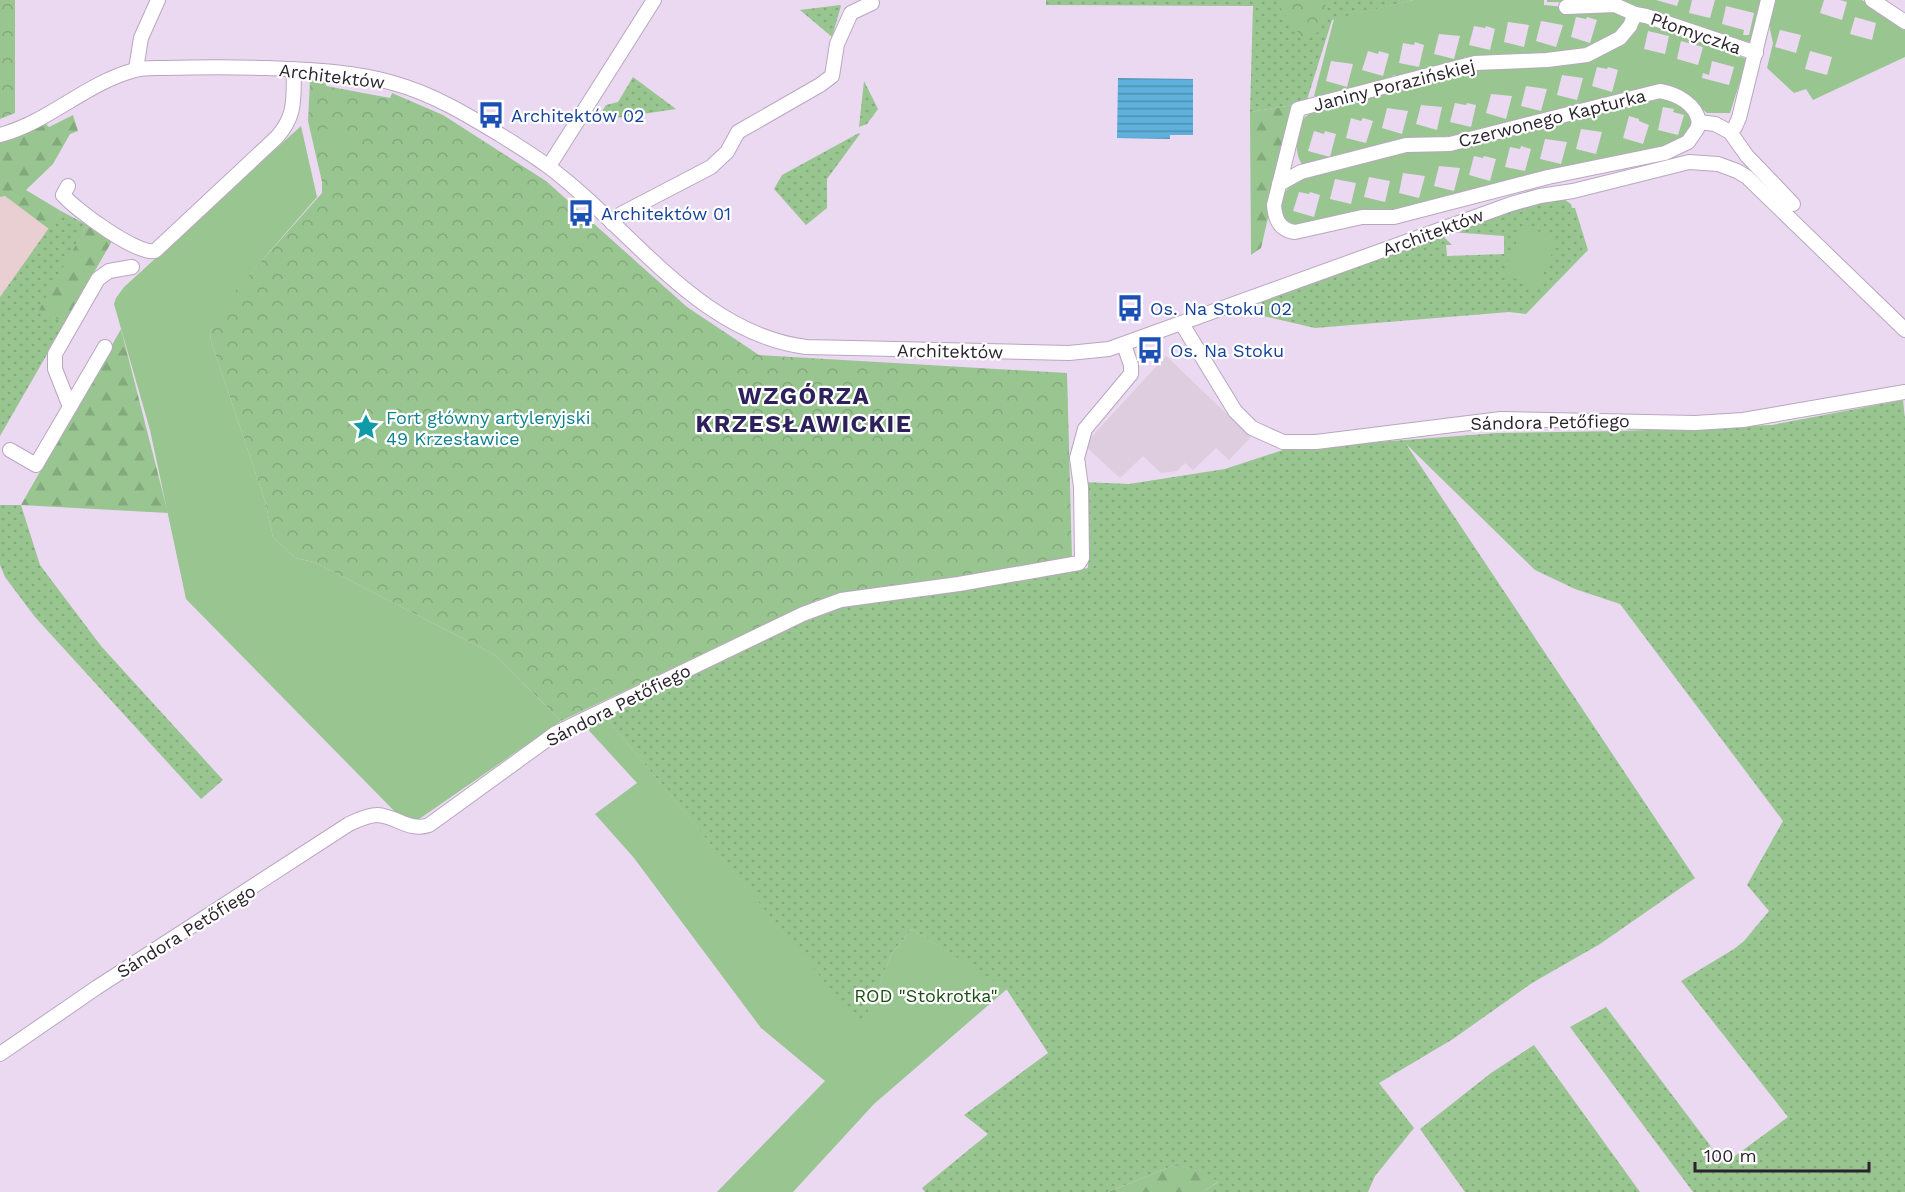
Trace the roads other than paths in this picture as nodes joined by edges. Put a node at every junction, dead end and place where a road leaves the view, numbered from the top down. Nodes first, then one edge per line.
1 (158, 0) edge
2 (1768, 0) edge
3 (1872, 0) edge
4 (649, 2) edge
5 (872, 3) dead end
6 (1566, 7) dead end
7 (1635, 14) junction
8 (1905, 22) edge
9 (1756, 53) junction
10 (136, 69) junction
11 (294, 69) junction
12 (1699, 122) junction
13 (1730, 132) junction
14 (0, 135) edge
15 (1286, 155) junction
16 (549, 166) junction
17 (1301, 172) junction
18 (1279, 184) junction
19 (68, 186) dead end
20 (1793, 204) dead end
21 (612, 223) junction
22 (132, 267) dead end
23 (1182, 324) junction
24 (1905, 330) edge
25 (1124, 345) junction
26 (105, 346) dead end
27 (1905, 393) edge
28 (70, 407) junction
29 (10, 450) dead end
30 (0, 1054) edge

1 - 10 street
2 - 9 street
3 - 8 street
4 - 16 street
5 - 21 street
6 - 7 street, Płomyczka
7 - 9 street, Płomyczka
7 - 15 street, Janiny Porazińskiej
9 - 13 street
10 - 11 street, Architektów
10 - 14 street, Architektów
11 - 16 street, Architektów
11 - 19 street
12 - 13 street
12 - 17 street, Czerwonego Kapturka
12 - 18 street, Janiny Porazińskiej
13 - 20 street
15 - 17 street
15 - 18 street, Janiny Porazińskiej
16 - 21 street, Architektów
17 - 18 street, Czerwonego Kapturka
21 - 25 street, Architektów
22 - 28 street
23 - 24 street, Architektów
23 - 25 street, Architektów
23 - 27 street, Sándora Petőfiego
25 - 30 street, Sándora Petőfiego
26 - 28 street
28 - 29 street

